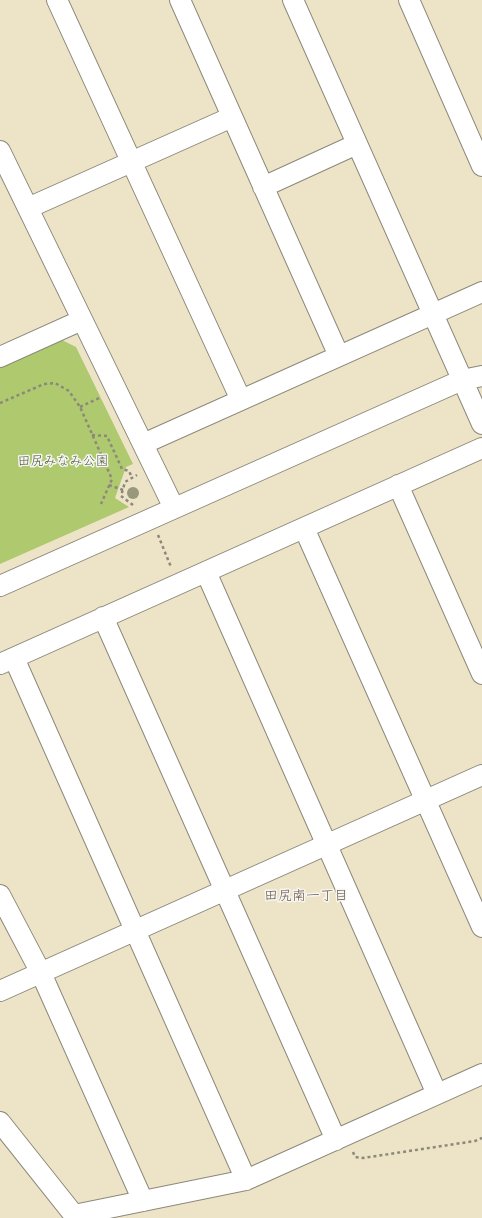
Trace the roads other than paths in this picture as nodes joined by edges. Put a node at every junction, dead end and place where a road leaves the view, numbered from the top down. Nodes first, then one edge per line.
1 (57, 0) edge
2 (180, 0) edge
3 (293, 0) edge
4 (409, 0) edge
5 (232, 116) junction
6 (357, 144) junction
7 (0, 151) edge
8 (131, 162) junction
9 (482, 166) edge
10 (263, 187) junction
11 (28, 208) junction
12 (482, 292) edge
13 (433, 314) junction
14 (82, 320) junction
15 (339, 356) junction
16 (0, 357) edge
17 (482, 376) edge
18 (462, 380) junction
19 (241, 400) junction
20 (482, 424) edge
21 (143, 444) junction
22 (482, 448) edge
23 (398, 485) junction
24 (174, 508) junction
25 (304, 528) junction
26 (206, 572) junction
27 (0, 586) edge
28 (104, 618) junction
29 (7, 661) edge
30 (482, 674) edge
31 (482, 775) edge
32 (426, 800) junction
33 (327, 844) junction
34 (225, 890) junction
35 (0, 895) edge
36 (482, 927) edge
37 (135, 930) junction
38 (41, 973) junction
39 (0, 991) edge
40 (482, 1074) edge
41 (437, 1094) junction
42 (0, 1122) edge
43 (341, 1138) junction
44 (246, 1180) junction
45 (143, 1201) junction

1 - 8 street
2 - 5 street
3 - 6 street
4 - 9 street
5 - 8 street
5 - 10 street
6 - 10 street
6 - 13 street
7 - 11 street
8 - 11 street
8 - 19 street
10 - 15 street
11 - 14 street
12 - 13 street
13 - 15 street
13 - 18 street
14 - 16 street
14 - 21 street
15 - 19 street
17 - 18 street
18 - 20 street
18 - 24 street
19 - 21 street
21 - 24 street
22 - 23 street
23 - 25 street
23 - 30 street
24 - 27 street
25 - 26 street
25 - 32 street
26 - 28 street
26 - 33 street
28 - 29 street
28 - 34 street
29 - 37 street
31 - 32 street
32 - 33 street
32 - 36 street
33 - 34 street
33 - 41 street
34 - 37 street
34 - 43 street
35 - 38 street
37 - 38 street
37 - 44 street
38 - 39 street
38 - 45 street
40 - 41 street
41 - 43 street
42 - 45 street
43 - 44 street
44 - 45 street

